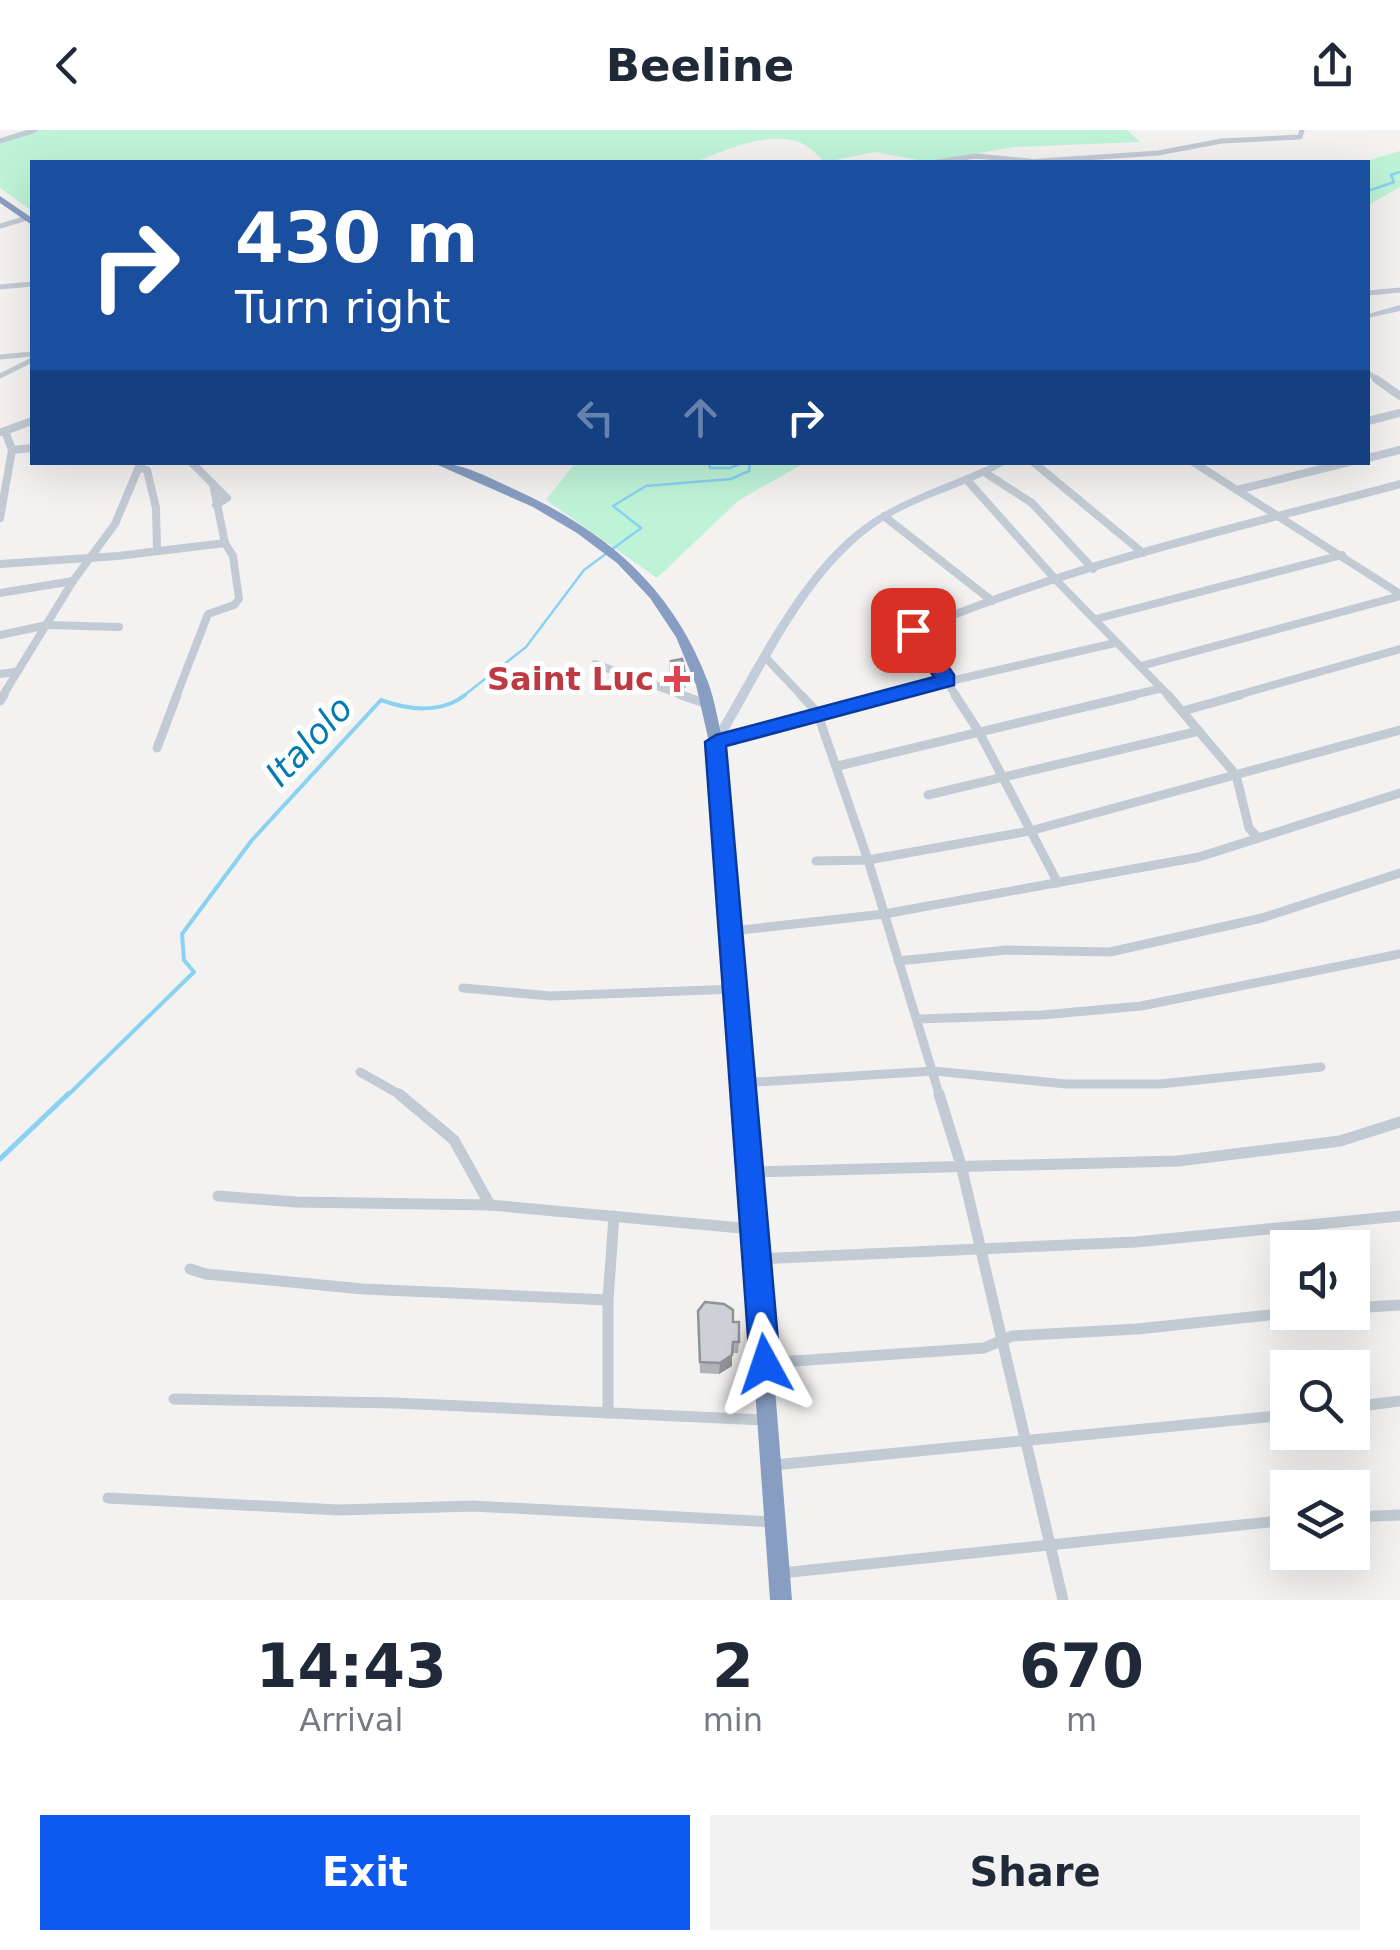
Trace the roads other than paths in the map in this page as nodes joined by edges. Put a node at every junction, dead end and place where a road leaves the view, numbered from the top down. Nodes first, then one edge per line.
1 (35, 130) edge
2 (1302, 130) edge
3 (0, 141) edge
4 (951, 160) edge
5 (1012, 160) edge
6 (1062, 160) edge
7 (0, 199) edge
8 (0, 216) edge
9 (30, 220) edge
10 (8, 224) junction
11 (0, 226) edge
12 (30, 284) edge
13 (0, 287) edge
14 (1400, 290) edge
15 (1370, 294) edge
16 (1400, 308) edge
17 (1370, 316) edge
18 (0, 357) edge
19 (30, 357) edge
20 (30, 358) edge
21 (1370, 374) edge
22 (0, 376) edge
23 (1400, 396) edge
24 (1400, 413) edge
25 (1370, 420) edge
26 (30, 421) edge
27 (2, 432) edge
28 (30, 448) edge
29 (12, 450) junction
30 (1400, 450) edge
31 (1370, 458) edge
32 (140, 465) edge
33 (193, 465) edge
34 (444, 465) edge
35 (999, 465) edge
36 (1037, 465) edge
37 (1198, 465) edge
38 (1337, 465) edge
39 (984, 472) junction
40 (968, 480) junction
41 (1400, 484) edge
42 (1237, 490) junction
43 (1276, 514) junction
44 (884, 516) junction
45 (0, 518) edge
46 (225, 543) junction
47 (158, 550) junction
48 (1143, 553) junction
49 (1342, 555) junction
50 (90, 557) junction
51 (0, 564) edge
52 (1093, 569) junction
53 (1056, 580) junction
54 (73, 581) junction
55 (0, 593) edge
56 (1400, 595) edge
57 (992, 600) junction
58 (1096, 619) junction
59 (47, 625) junction
60 (119, 627) dead end
61 (913, 630) junction
62 (0, 634) edge
63 (1115, 643) junction
64 (882, 646) dead end
65 (1400, 649) edge
66 (767, 659) junction
67 (596, 664) dead end
68 (1141, 666) junction
69 (15, 672) junction
70 (0, 674) edge
71 (947, 680) junction
72 (1160, 689) junction
73 (0, 700) edge
74 (710, 705) junction
75 (1183, 710) junction
76 (817, 712) junction
77 (1400, 730) edge
78 (1200, 731) junction
79 (979, 732) junction
80 (716, 742) junction
81 (157, 748) dead end
82 (838, 766) junction
83 (1236, 775) junction
84 (1003, 780) junction
85 (1400, 793) edge
86 (928, 795) dead end
87 (1030, 831) junction
88 (1257, 837) junction
89 (868, 860) junction
90 (816, 861) dead end
91 (1400, 873) edge
92 (1058, 884) junction
93 (884, 914) junction
94 (732, 931) junction
95 (1400, 954) edge
96 (898, 961) junction
97 (463, 988) dead end
98 (736, 989) junction
99 (917, 1020) junction
100 (1321, 1066) dead end
101 (934, 1071) junction
102 (360, 1072) dead end
103 (741, 1082) junction
104 (1400, 1122) edge
105 (960, 1165) junction
106 (749, 1172) junction
107 (218, 1196) dead end
108 (490, 1206) junction
109 (614, 1216) junction
110 (1400, 1216) edge
111 (755, 1229) junction
112 (981, 1249) junction
113 (756, 1259) junction
114 (190, 1269) dead end
115 (608, 1300) junction
116 (1400, 1304) edge
117 (1370, 1306) edge
118 (1270, 1315) edge
119 (999, 1340) junction
120 (765, 1364) junction
121 (174, 1399) dead end
122 (1400, 1400) edge
123 (1370, 1404) edge
124 (608, 1413) junction
125 (1270, 1417) edge
126 (769, 1420) junction
127 (1022, 1440) junction
128 (771, 1465) junction
129 (108, 1498) dead end
130 (1400, 1514) edge
131 (1370, 1515) edge
132 (775, 1522) junction
133 (1270, 1522) edge
134 (1049, 1544) junction
135 (779, 1573) junction
136 (782, 1600) edge
137 (1063, 1600) edge

1 - 3 street
2 - 6 street
4 - 5 street
7 - 9 highway
8 - 10 street
9 - 10 street
10 - 11 street
12 - 13 street
14 - 15 street
16 - 17 street
18 - 19 street
20 - 22 street
21 - 23 street
24 - 25 street
26 - 27 street
27 - 29 street
28 - 29 street
29 - 45 street
30 - 31 street
32 - 47 street
32 - 50 street
33 - 46 street
34 - 74 highway
35 - 39 street
36 - 48 street
37 - 42 street
38 - 42 street
39 - 40 street
39 - 52 street
40 - 44 street
40 - 53 street
41 - 43 street
42 - 43 street
43 - 48 street
43 - 49 street
44 - 57 street
44 - 66 street
46 - 47 street
46 - 81 street
47 - 50 street
48 - 52 street
49 - 56 street
49 - 58 street
50 - 51 street
50 - 54 street
52 - 53 street
53 - 57 street
53 - 58 street
54 - 55 street
54 - 59 street
56 - 68 street
57 - 61 street
58 - 63 street
59 - 60 street
59 - 62 street
59 - 69 street
61 - 64 street
61 - 71 street
63 - 68 street
63 - 71 street
65 - 75 street
66 - 76 street
66 - 80 street
67 - 74 street
68 - 72 street
69 - 70 street
69 - 73 street
71 - 76 street
71 - 79 street
72 - 75 street
72 - 79 street
74 - 80 highway
75 - 78 street
76 - 80 street
76 - 82 street
77 - 83 street
78 - 83 street
78 - 84 street
79 - 82 street
79 - 84 street
80 - 94 highway
82 - 89 street
83 - 87 street
83 - 88 street
84 - 86 street
84 - 87 street
85 - 88 street
87 - 89 street
87 - 92 street
88 - 92 street
89 - 90 street
89 - 93 street
91 - 96 street
92 - 93 street
93 - 94 street
93 - 96 street
94 - 98 highway
95 - 99 street
96 - 99 street
97 - 98 street
98 - 103 highway
99 - 101 street
100 - 101 street
101 - 103 street
101 - 105 street
102 - 108 street
103 - 106 highway
104 - 105 street
105 - 106 street
105 - 112 street
106 - 111 highway
107 - 108 street
108 - 109 street
109 - 111 street
109 - 115 street
110 - 112 street
111 - 113 highway
112 - 113 street
112 - 119 street
113 - 120 highway
114 - 115 street
115 - 124 street
116 - 117 street
118 - 119 street
119 - 120 street
119 - 127 street
120 - 126 highway
121 - 124 street
122 - 123 street
124 - 126 street
125 - 127 street
126 - 128 highway
127 - 128 street
127 - 134 street
128 - 132 highway
129 - 132 street
130 - 131 street
132 - 135 highway
133 - 134 street
134 - 135 street
134 - 137 street
135 - 136 highway

